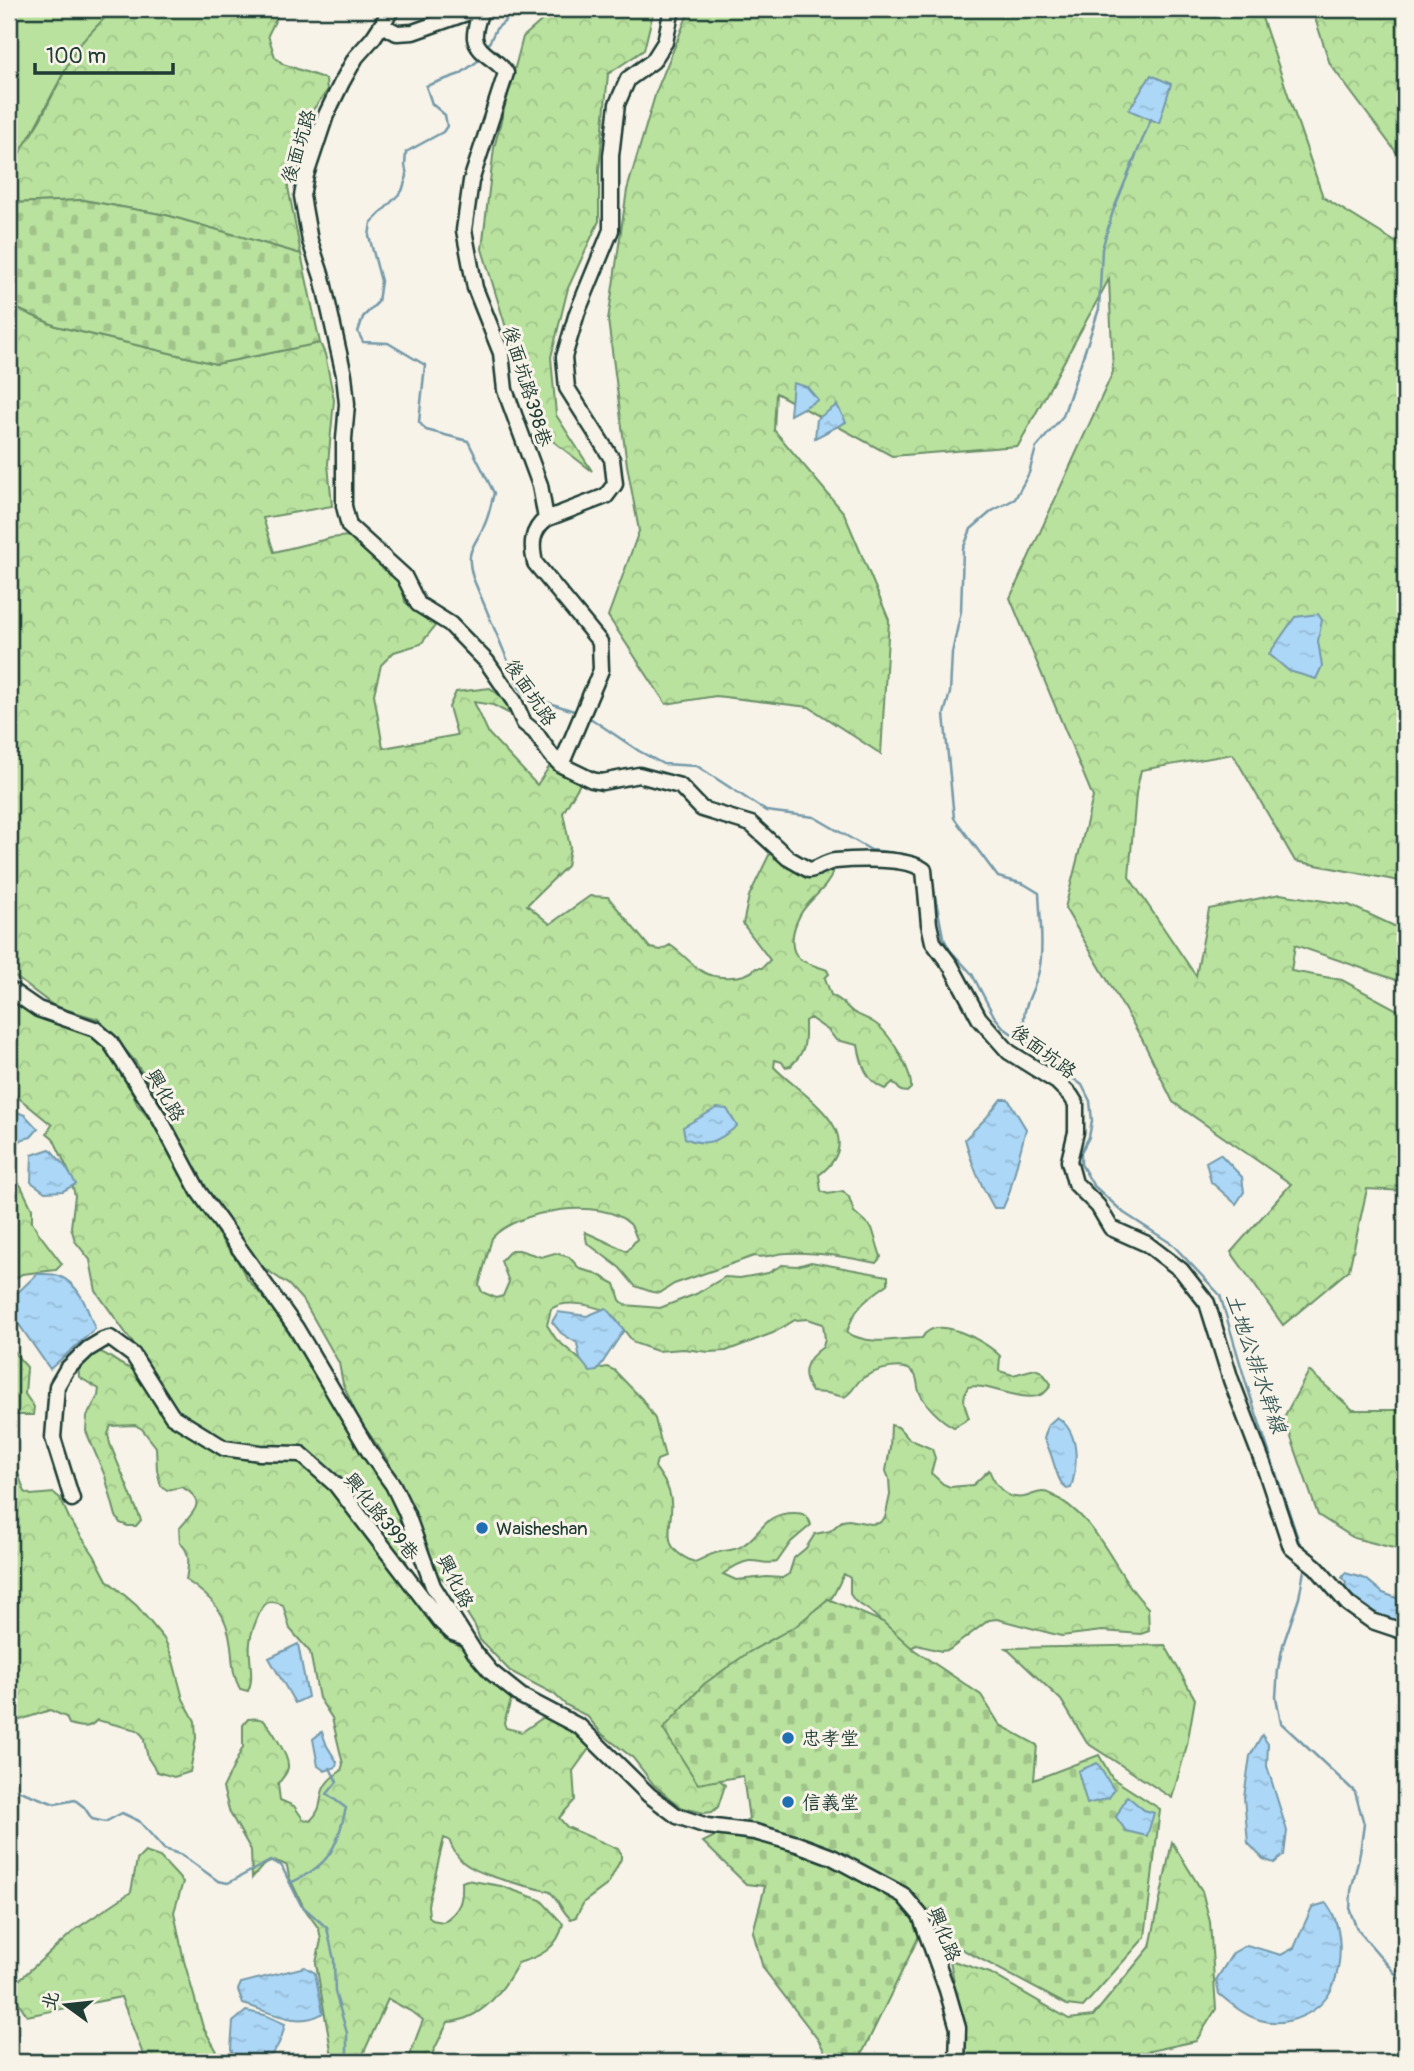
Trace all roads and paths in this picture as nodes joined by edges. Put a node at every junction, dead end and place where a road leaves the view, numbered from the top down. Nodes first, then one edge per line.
1 (392, 9) edge
2 (480, 9) edge
3 (672, 9) edge
4 (382, 25) junction
5 (546, 519) junction
6 (561, 765) junction
7 (9, 989) edge
8 (72, 1499) dead end
9 (1405, 1632) edge
10 (466, 1638) junction
11 (957, 2062) edge

1 - 4 street, 後面坑路
2 - 4 street
2 - 5 street, 後面坑路398巷
3 - 5 street
4 - 6 street, 後面坑路
5 - 6 street
6 - 9 street, 後面坑路
7 - 10 street, 興化路
8 - 10 street, 興化路399巷
10 - 11 street, 興化路

